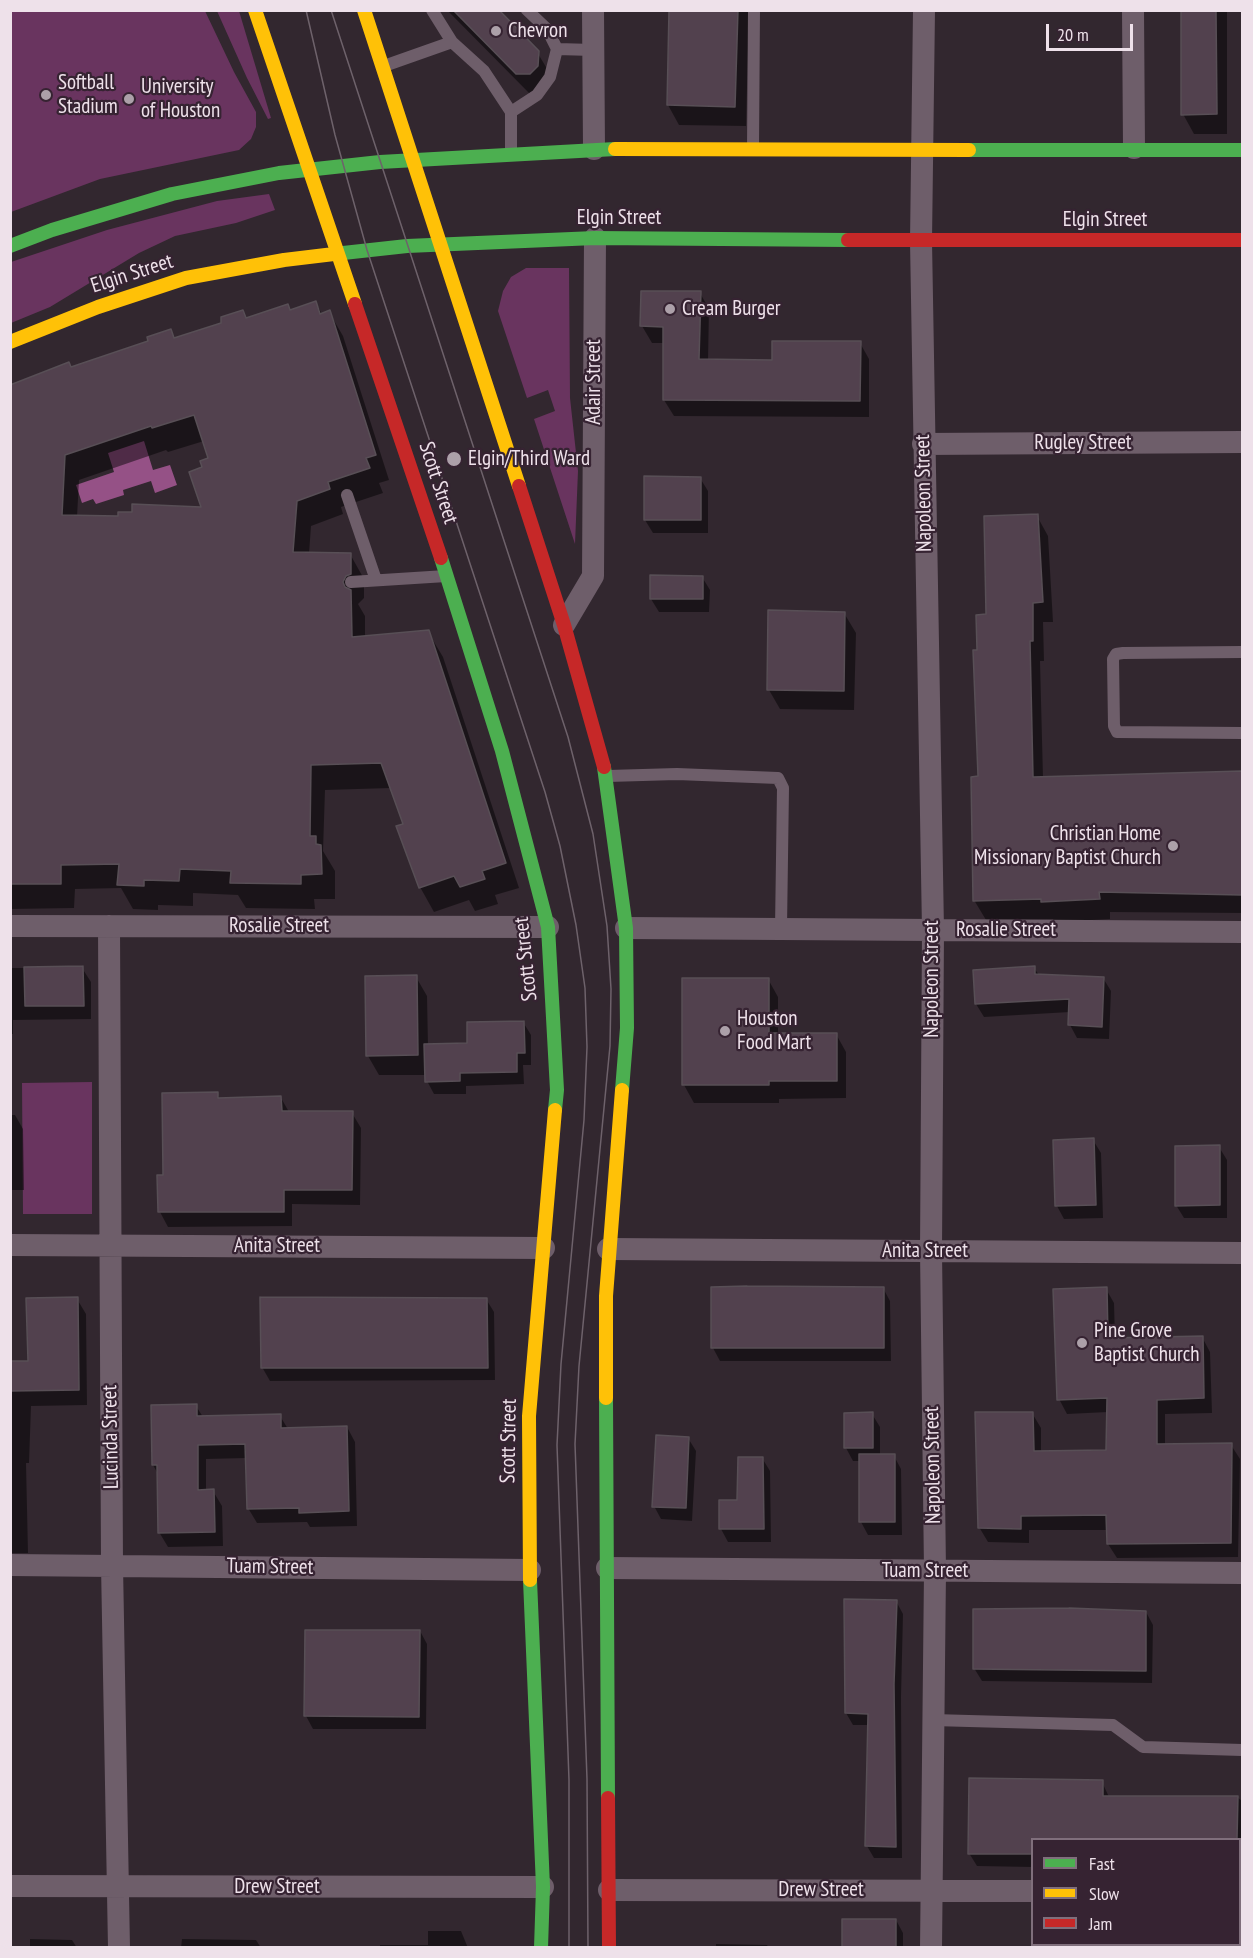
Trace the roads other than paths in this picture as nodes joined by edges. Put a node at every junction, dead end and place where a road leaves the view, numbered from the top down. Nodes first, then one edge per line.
1 (255, 10) edge
2 (364, 10) edge
3 (432, 10) edge
4 (526, 10) edge
5 (593, 10) edge
6 (754, 10) edge
7 (924, 10) edge
8 (1134, 10) edge
9 (452, 42) junction
10 (557, 49) junction
11 (593, 50) junction
12 (384, 66) junction
13 (511, 111) junction
14 (1134, 148) junction
15 (594, 149) junction
16 (753, 150) junction
17 (922, 150) junction
18 (1242, 150) edge
19 (511, 154) junction
20 (413, 160) junction
21 (307, 170) junction
22 (595, 238) junction
23 (1242, 240) edge
24 (921, 241) junction
25 (440, 243) junction
26 (10, 246) edge
27 (338, 252) junction
28 (10, 342) edge
29 (1242, 442) edge
30 (923, 444) junction
31 (347, 495) dead end
32 (447, 576) junction
33 (376, 580) junction
34 (351, 582) dead end
35 (564, 625) junction
36 (1242, 652) edge
37 (1242, 734) edge
38 (607, 776) junction
39 (10, 926) edge
40 (109, 926) junction
41 (548, 927) junction
42 (626, 928) junction
43 (780, 928) junction
44 (933, 930) junction
45 (1242, 932) edge
46 (10, 1245) edge
47 (110, 1245) junction
48 (544, 1248) junction
49 (609, 1249) junction
50 (931, 1251) junction
51 (1242, 1253) edge
52 (10, 1565) edge
53 (112, 1565) junction
54 (607, 1568) junction
55 (530, 1570) junction
56 (935, 1571) junction
57 (1242, 1573) edge
58 (933, 1720) junction
59 (1242, 1750) edge
60 (10, 1886) edge
61 (119, 1887) junction
62 (543, 1887) junction
63 (932, 1889) junction
64 (609, 1890) junction
65 (1031, 1891) edge
66 (119, 1947) edge
67 (541, 1947) edge
68 (609, 1947) edge
69 (932, 1947) edge

1 - 21 main road, Scott Street
2 - 12 main road
3 - 9 lane
4 - 10 lane
5 - 11 street
6 - 16 lane
7 - 17 street, Napoleon Street
8 - 14 street
9 - 12 lane
9 - 13 lane
10 - 11 lane
10 - 13 lane
11 - 15 street
12 - 20 main road
13 - 19 lane
14 - 17 main road
14 - 18 main road
15 - 16 main road
15 - 19 main road
16 - 17 main road
17 - 24 street, Napoleon Street
19 - 20 main road
20 - 21 main road
20 - 25 main road
21 - 26 main road
21 - 27 main road, Scott Street
22 - 24 main road, Elgin Street
22 - 25 main road, Elgin Street
22 - 35 street, Adair Street
23 - 24 main road, Elgin Street
24 - 30 street, Napoleon Street
25 - 27 main road, Elgin Street
25 - 35 main road
27 - 28 main road, Elgin Street
27 - 32 main road, Scott Street
29 - 30 street, Rugley Street
30 - 44 street, Napoleon Street
31 - 33 lane
32 - 33 lane
32 - 41 main road, Scott Street
33 - 34 lane
35 - 38 main road
36 - 37 lane
38 - 42 main road
38 - 43 lane
39 - 40 street, Rosalie Street
40 - 41 street, Rosalie Street
40 - 47 street, Lucinda Street
41 - 48 main road, Scott Street
42 - 43 street, Rosalie Street
42 - 49 main road
43 - 44 street, Rosalie Street
44 - 45 street, Rosalie Street
44 - 50 street, Napoleon Street
46 - 47 street, Anita Street
47 - 48 street, Anita Street
47 - 53 street, Lucinda Street
48 - 55 main road, Scott Street
49 - 50 street, Anita Street
49 - 54 main road
50 - 51 street, Anita Street
50 - 56 street, Napoleon Street
52 - 53 street, Tuam Street
53 - 55 street, Tuam Street
53 - 61 street, Lucinda Street
54 - 56 street, Tuam Street
54 - 64 main road
55 - 62 main road, Scott Street
56 - 57 street, Tuam Street
56 - 58 street, Napoleon Street
58 - 59 lane
58 - 63 street, Napoleon Street
60 - 61 street, Drew Street
61 - 62 street, Drew Street
61 - 66 street, Lucinda Street
62 - 67 main road, Scott Street
63 - 64 street, Drew Street
63 - 65 street, Drew Street
63 - 69 street, Napoleon Street
64 - 68 main road

